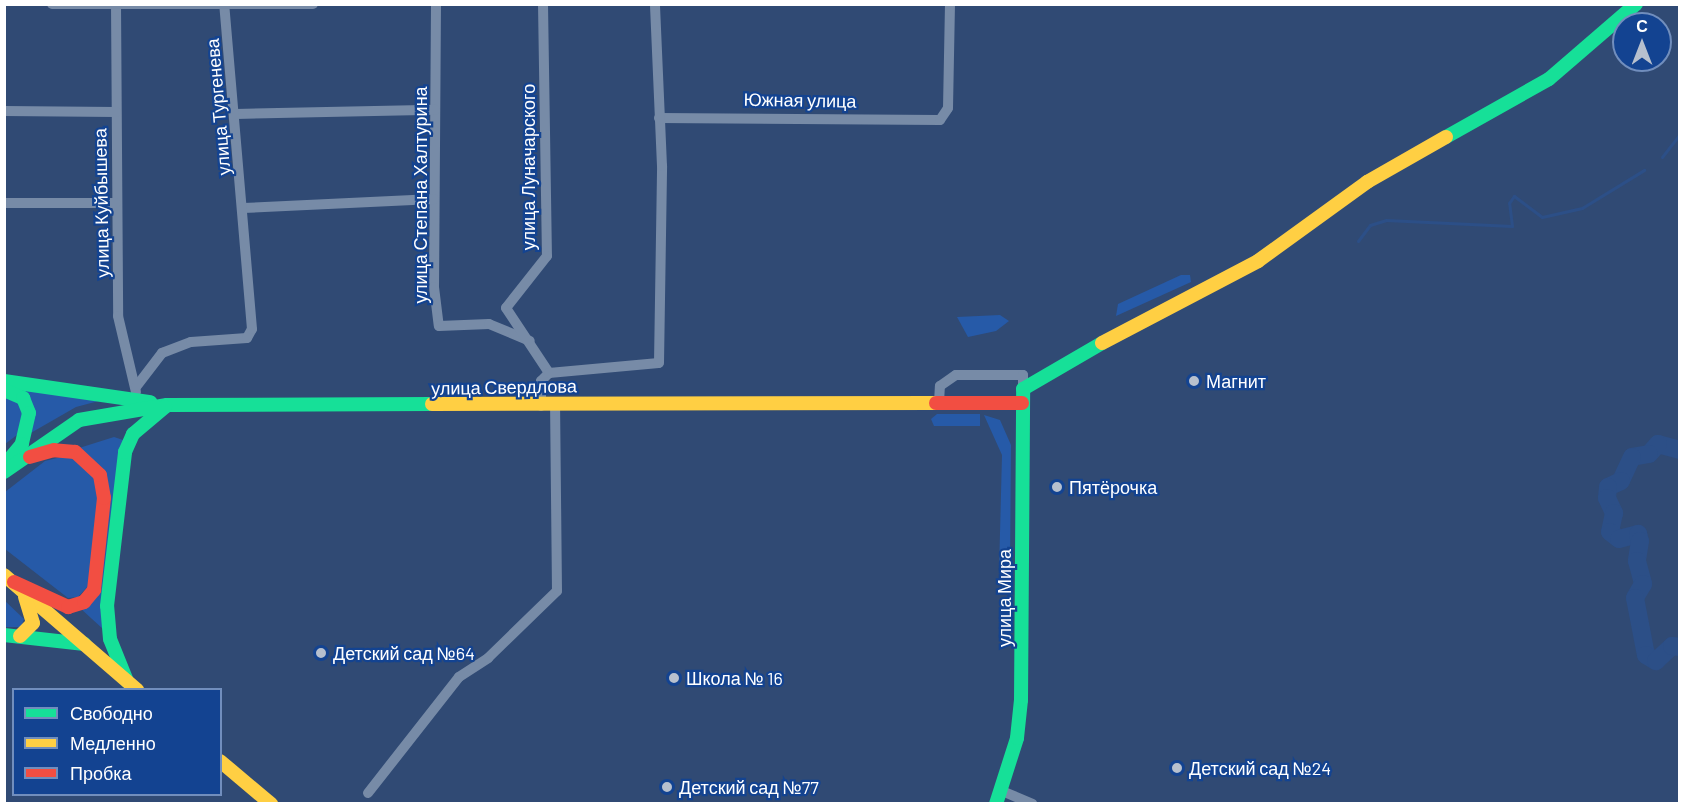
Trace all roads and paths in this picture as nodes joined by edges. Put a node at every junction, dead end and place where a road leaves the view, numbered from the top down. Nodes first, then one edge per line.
1 (52, 4) edge
2 (313, 4) edge
3 (436, 4) edge
4 (543, 4) edge
5 (655, 4) edge
6 (950, 4) edge
7 (1636, 4) edge
8 (116, 5) edge
9 (224, 5) edge
10 (435, 110) junction
11 (4, 111) edge
12 (116, 112) junction
13 (236, 114) junction
14 (659, 118) junction
15 (434, 199) junction
16 (4, 203) edge
17 (116, 203) junction
18 (243, 208) junction
19 (531, 341) junction
20 (549, 373) junction
21 (4, 381) edge
22 (4, 390) edge
23 (136, 393) junction
24 (1023, 396) junction
25 (939, 403) junction
26 (167, 405) junction
27 (541, 406) junction
28 (555, 406) junction
29 (7, 467) edge
30 (9, 579) edge
31 (4, 635) edge
32 (20, 636) junction
33 (84, 644) junction
34 (132, 685) edge
35 (222, 763) edge
36 (368, 793) dead end
37 (999, 797) edge
38 (271, 804) edge
39 (1032, 804) edge

1 - 8 street
2 - 9 street
3 - 10 street, улица Степана Халтурина
4 - 19 street, улица Луначарского
5 - 14 street
6 - 14 street, Южная улица
7 - 24 street
8 - 9 street
8 - 12 street, улица Куйбышева
9 - 13 street, улица Тургенева
10 - 13 street
10 - 15 street, улица Степана Халтурина
11 - 12 street
12 - 17 street, улица Куйбышева
13 - 18 street, улица Тургенева
14 - 20 street
15 - 18 street
15 - 19 street, улица Степана Халтурина
16 - 17 street
17 - 23 street, улица Куйбышева
18 - 23 street, улица Тургенева
19 - 20 street, улица Луначарского
20 - 27 street
21 - 23 street
22 - 29 street
23 - 26 street
24 - 25 street, улица Свердлова
24 - 25 street
24 - 37 street, улица Мира
25 - 28 street, улица Свердлова
26 - 27 street, улица Свердлова
26 - 29 street, улица Свердлова
26 - 34 street
27 - 28 street, улица Свердлова
28 - 36 street
29 - 30 street
30 - 32 street
30 - 33 street
31 - 32 street
32 - 33 street
33 - 34 street
35 - 38 street
37 - 39 street

